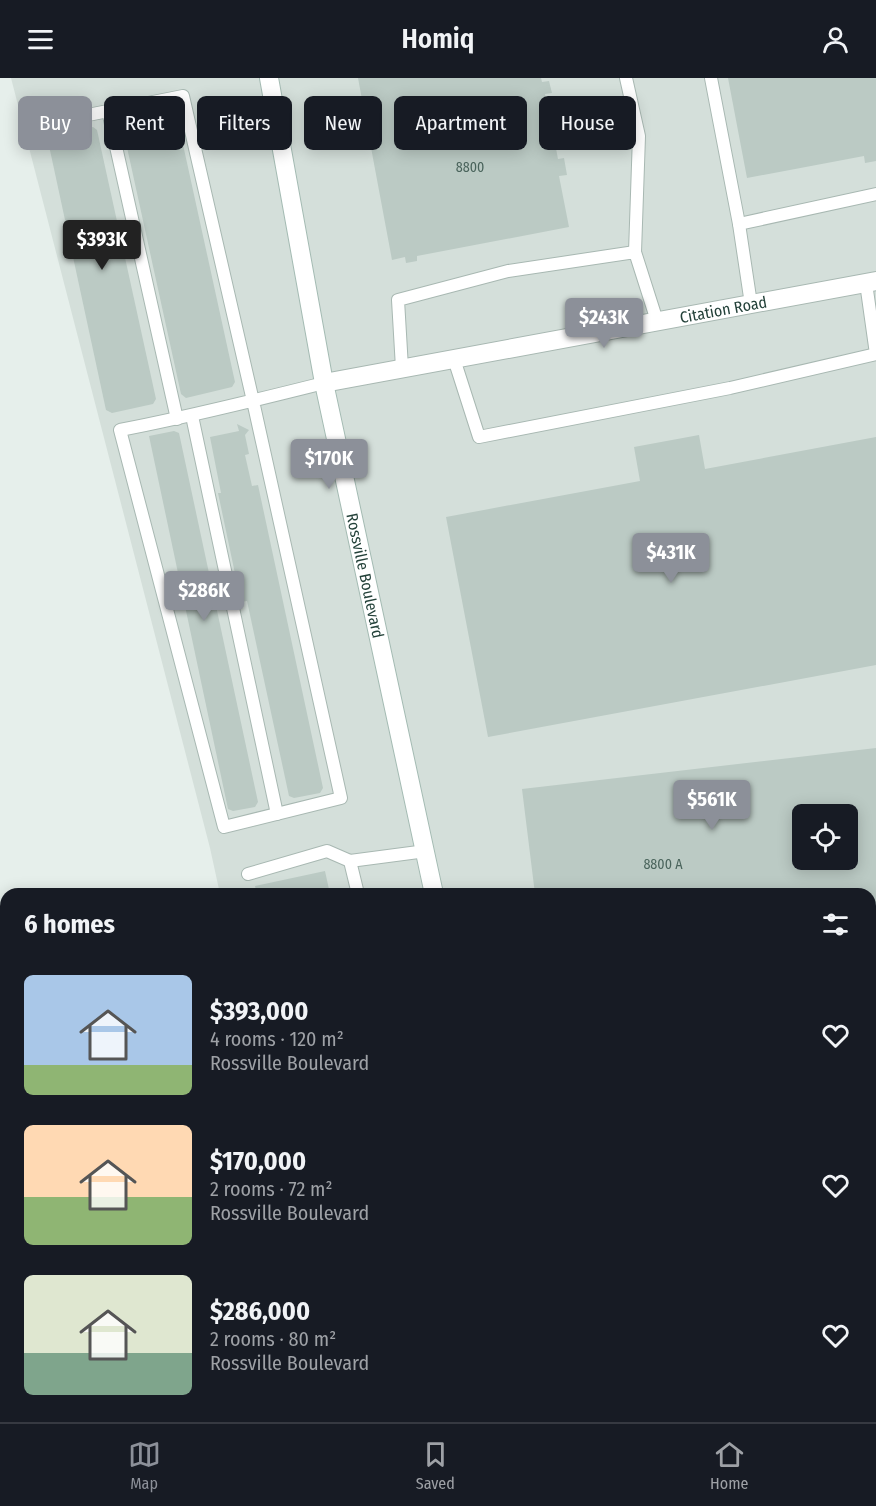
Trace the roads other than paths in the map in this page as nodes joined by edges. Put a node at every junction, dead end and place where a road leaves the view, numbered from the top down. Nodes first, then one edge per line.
1 (269, 78) edge
2 (626, 78) edge
3 (711, 78) edge
4 (185, 105) edge
5 (117, 150) edge
6 (876, 195) edge
7 (739, 224) junction
8 (635, 252) junction
9 (871, 282) edge
10 (751, 304) junction
11 (657, 321) junction
12 (876, 354) edge
13 (454, 359) junction
14 (402, 368) junction
15 (324, 383) junction
16 (253, 401) junction
17 (192, 416) junction
18 (177, 419) junction
19 (278, 814) junction
20 (426, 851) junction
21 (350, 861) junction
22 (248, 874) dead end
23 (357, 888) edge
24 (433, 888) edge

1 - 15 main road, Rossville Boulevard
2 - 8 lane
3 - 7 lane
4 - 16 lane
5 - 18 lane
6 - 7 lane
7 - 10 lane
8 - 11 lane
8 - 14 lane
9 - 10 main road, Citation Road
9 - 12 lane
10 - 11 main road, Citation Road
11 - 13 main road, Citation Road
12 - 13 lane
13 - 14 main road, Citation Road
14 - 15 main road, Citation Road
15 - 16 lane
15 - 20 main road, Rossville Boulevard
16 - 17 lane
16 - 19 lane
17 - 18 lane
17 - 19 lane
18 - 19 lane
20 - 21 lane
20 - 24 main road, Rossville Boulevard
21 - 22 lane
21 - 23 lane

